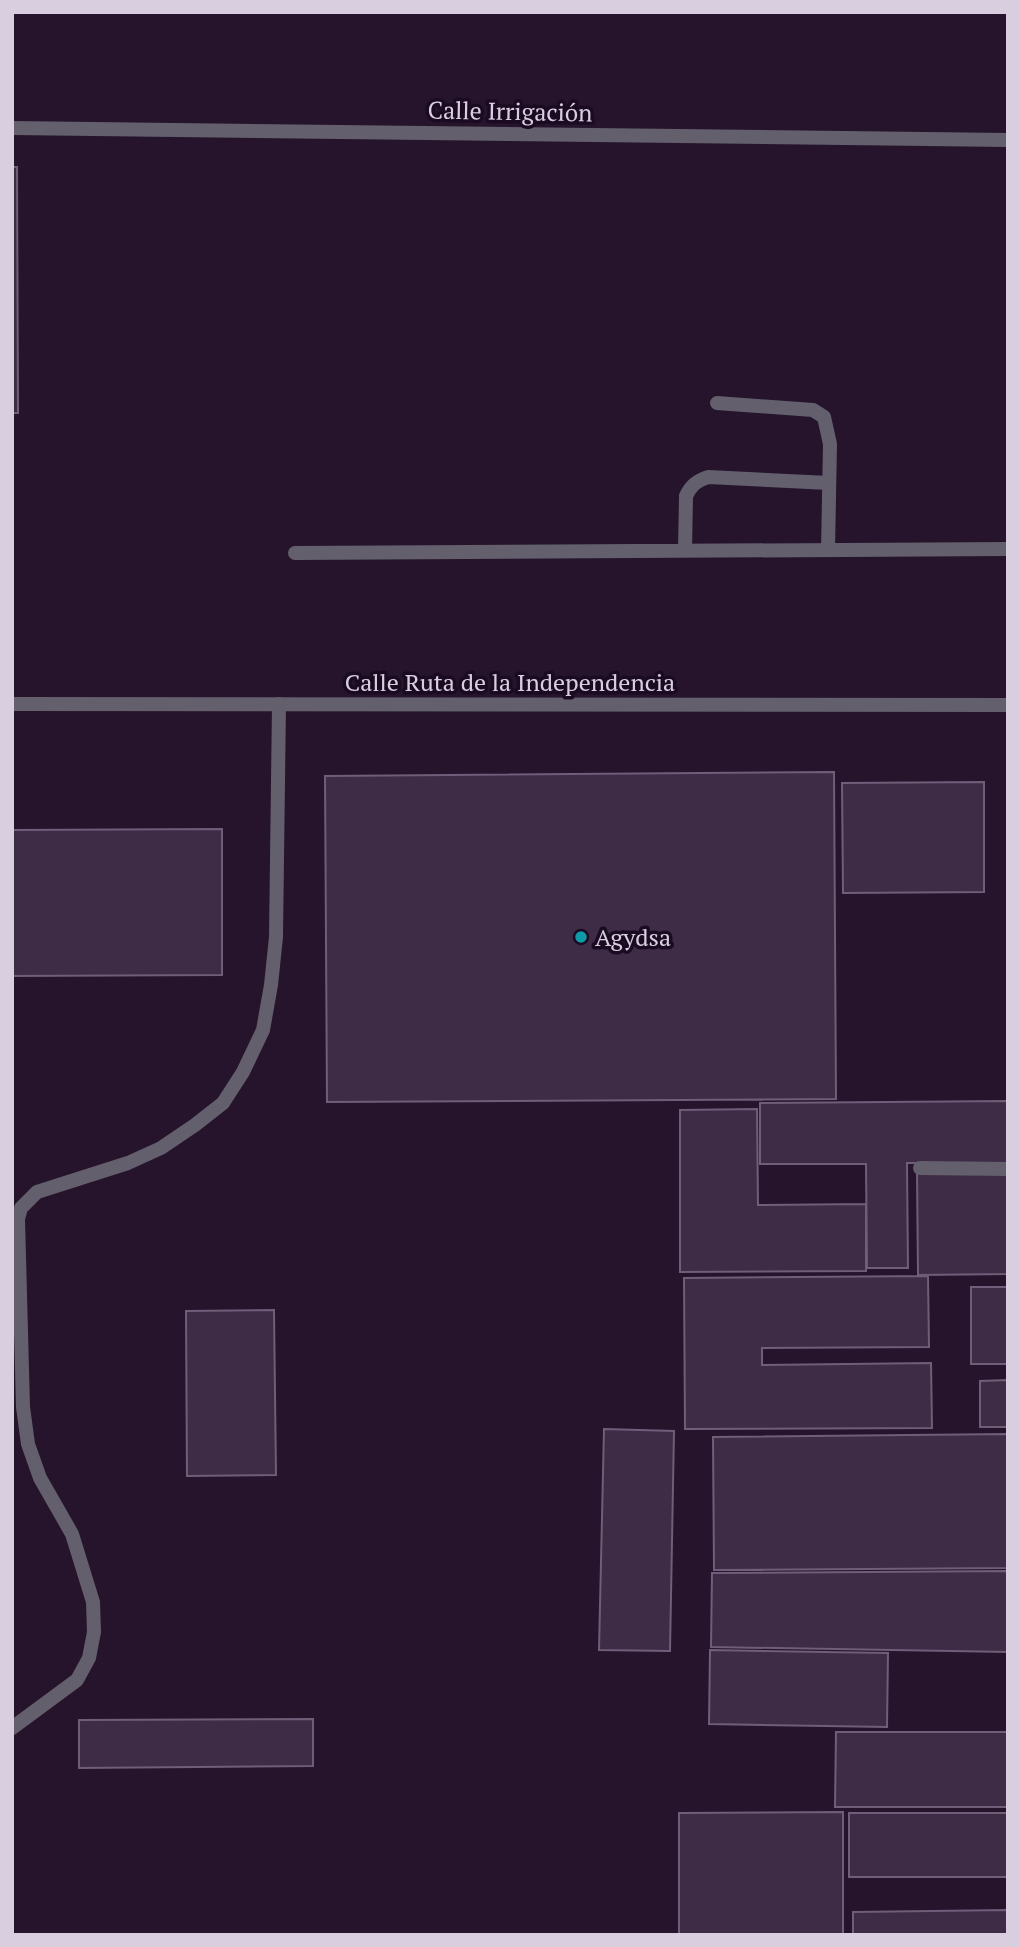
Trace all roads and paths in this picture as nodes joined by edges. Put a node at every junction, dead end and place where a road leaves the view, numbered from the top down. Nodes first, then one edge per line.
1 (12, 128) edge
2 (1008, 140) edge
3 (717, 403) dead end
4 (829, 483) junction
5 (1008, 549) edge
6 (685, 550) junction
7 (828, 550) junction
8 (295, 553) dead end
9 (12, 704) edge
10 (279, 704) junction
11 (1008, 705) edge
12 (920, 1168) dead end
13 (1008, 1168) edge
14 (12, 1728) edge

1 - 2 street, Calle Irrigación
3 - 4 street
4 - 6 street
4 - 7 street
5 - 7 street
6 - 7 street
6 - 8 street
9 - 10 street, Calle Ruta de la Independencia
10 - 11 street, Calle Ruta de la Independencia
10 - 14 street
12 - 13 street

